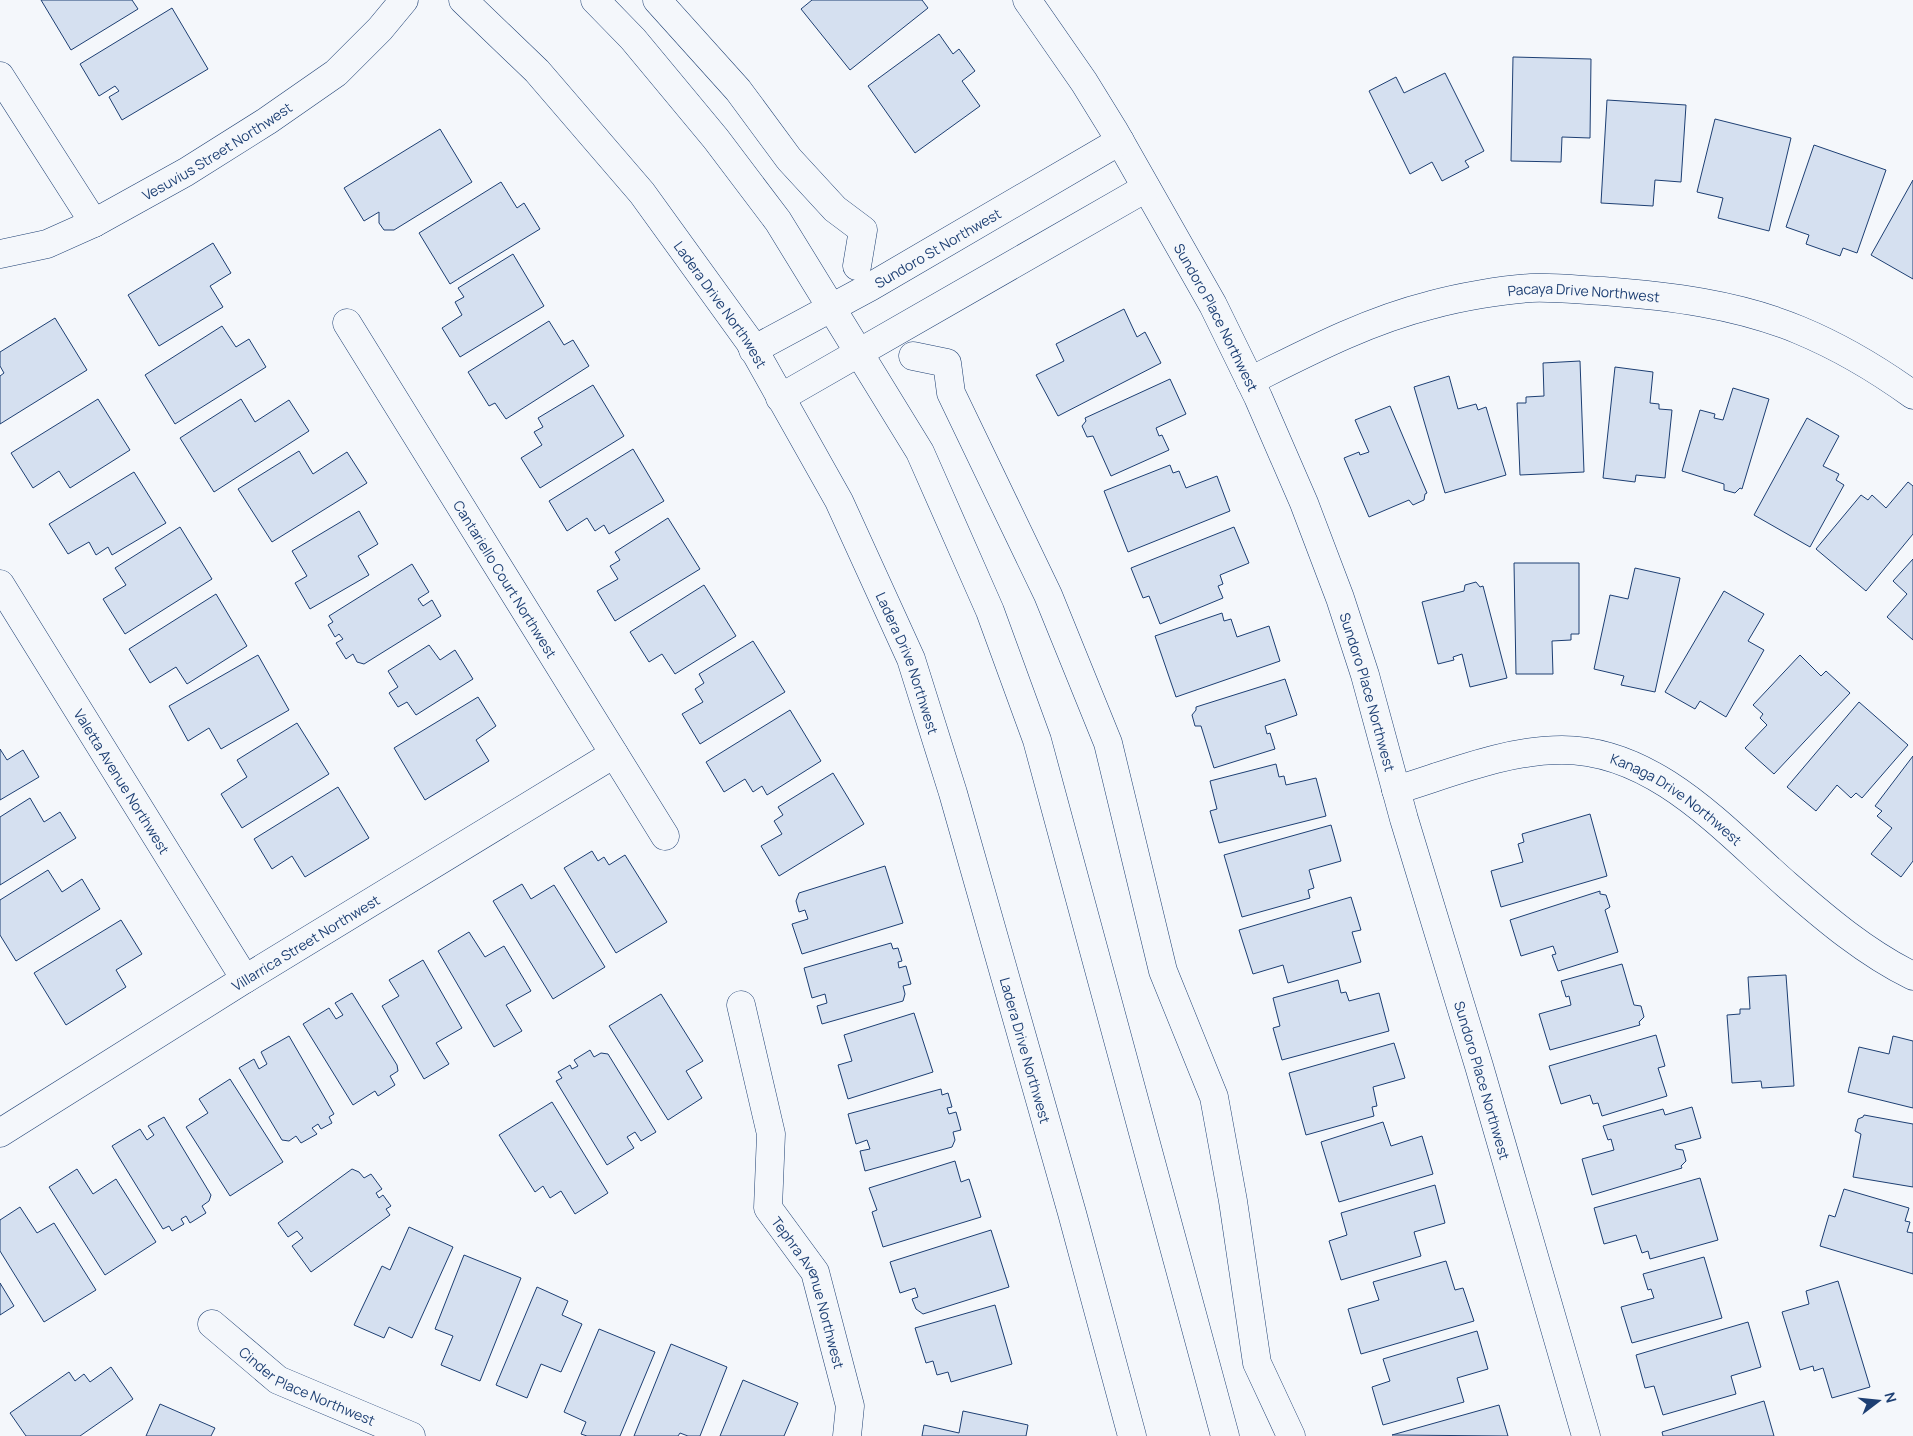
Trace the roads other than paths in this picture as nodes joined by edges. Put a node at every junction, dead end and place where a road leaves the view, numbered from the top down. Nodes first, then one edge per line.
1 (404, 0) edge
2 (463, 0) edge
3 (595, 0) edge
4 (657, 0) edge
5 (1027, 0) edge
6 (0, 76) edge
7 (1120, 141) junction
8 (1146, 188) junction
9 (94, 223) junction
10 (0, 254) edge
11 (857, 266) dead end
12 (831, 308) junction
13 (347, 323) dead end
14 (753, 350) junction
15 (859, 353) junction
16 (913, 356) dead end
17 (1250, 381) junction
18 (1913, 395) edge
19 (780, 398) junction
20 (0, 584) edge
21 (614, 754) junction
22 (1396, 790) junction
23 (665, 836) dead end
24 (1913, 976) edge
25 (245, 979) junction
26 (741, 1005) dead end
27 (0, 1133) edge
28 (212, 1324) dead end
29 (411, 1436) edge
30 (848, 1436) edge
31 (1132, 1436) edge
32 (1225, 1436) edge
33 (1291, 1436) edge
34 (1586, 1436) edge

1 - 9 street, Vesuvius Street Northwest
2 - 14 street, Ladera Drive Northwest
3 - 12 street
4 - 11 street
5 - 7 street, Sundoro Place Northwest
6 - 9 street
7 - 8 street, Sundoro Place Northwest
7 - 12 street, Sundoro St Northwest
8 - 15 street
8 - 17 street, Sundoro Place Northwest
9 - 10 street, Vesuvius Street Northwest
12 - 14 street, Sundoro St Northwest
12 - 15 street
13 - 21 street, Cantariello Court Northwest
14 - 19 street, Ladera Drive Northwest
15 - 19 street
15 - 32 street
16 - 33 street
17 - 18 street, Pacaya Drive Northwest
17 - 22 street, Sundoro Place Northwest
19 - 31 street, Ladera Drive Northwest
20 - 25 street, Valetta Avenue Northwest
21 - 23 street, Cantariello Court Northwest
21 - 25 street, Villarrica Street Northwest
22 - 24 street, Kanaga Drive Northwest
22 - 34 street, Sundoro Place Northwest
25 - 27 street, Villarrica Street Northwest
26 - 30 street, Tephra Avenue Northwest
28 - 29 street, Cinder Place Northwest

